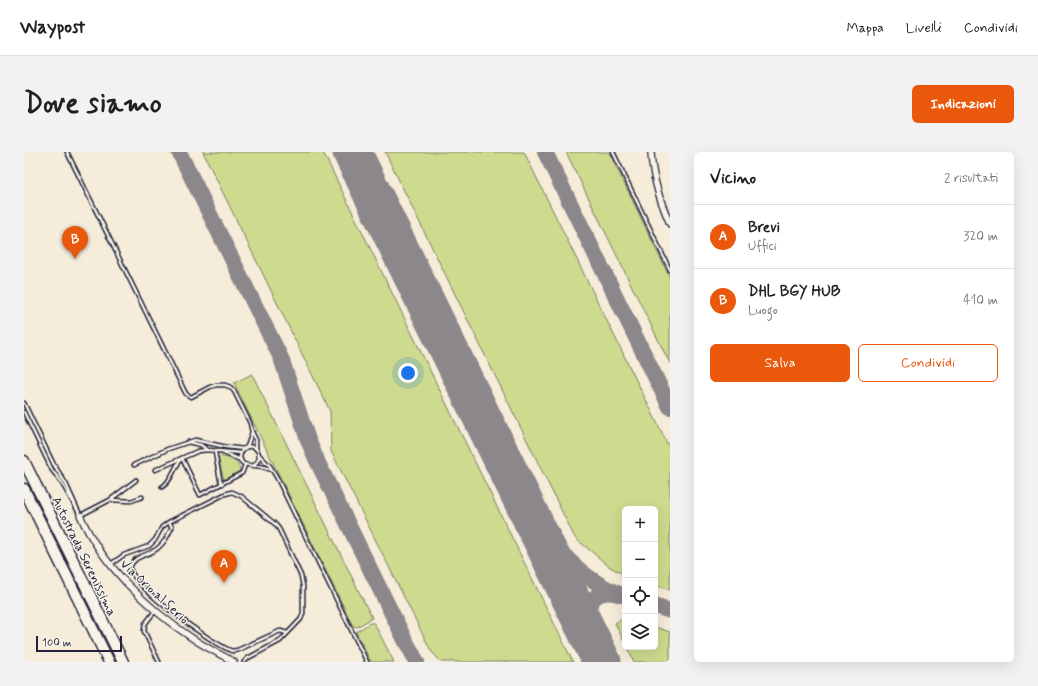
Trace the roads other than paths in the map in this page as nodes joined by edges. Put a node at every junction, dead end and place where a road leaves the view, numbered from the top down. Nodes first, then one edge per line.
1 (67, 152) edge
2 (612, 152) edge
3 (651, 152) edge
4 (670, 224) edge
5 (670, 270) edge
6 (24, 403) edge
7 (24, 412) edge
8 (252, 432) junction
9 (187, 442) junction
10 (246, 448) junction
11 (256, 449) junction
12 (207, 450) junction
13 (215, 452) junction
14 (224, 452) junction
15 (241, 453) junction
16 (259, 455) junction
17 (182, 458) junction
18 (241, 460) junction
19 (24, 461) edge
20 (134, 465) dead end
21 (245, 465) junction
22 (254, 466) junction
23 (155, 470) dead end
24 (272, 470) junction
25 (136, 480) dead end
26 (222, 484) junction
27 (162, 487) dead end
28 (24, 489) edge
29 (142, 497) dead end
30 (110, 500) junction
31 (80, 515) junction
32 (169, 522) junction
33 (111, 564) junction
34 (156, 610) junction
35 (288, 633) junction
36 (109, 662) edge
37 (123, 662) edge
38 (159, 662) edge
39 (234, 662) edge
40 (244, 662) edge
41 (367, 662) edge

1 - 8 lane
2 - 5 lane
3 - 4 street
6 - 31 lane
7 - 31 lane
8 - 10 lane
8 - 11 lane
9 - 10 lane
9 - 12 lane
9 - 20 lane
10 - 11 lane
10 - 15 lane
11 - 16 lane
12 - 13 lane
12 - 17 lane
13 - 14 lane
13 - 26 lane
14 - 15 lane
14 - 18 lane
15 - 18 lane
16 - 22 lane
16 - 24 lane
17 - 23 lane
17 - 26 lane
17 - 27 lane
18 - 21 lane
19 - 37 highway, Autostrada Serenissima
21 - 22 lane
21 - 26 lane
22 - 24 lane
24 - 41 lane
25 - 30 lane
28 - 36 highway, Autostrada Serenissima
29 - 30 lane
30 - 31 lane
31 - 33 street, Via Orio al Serio
32 - 33 lane
32 - 35 lane
32 - 35 lane
33 - 34 street, Via Orio al Serio
34 - 38 lane
34 - 39 street, Via Orio al Serio
35 - 40 lane

